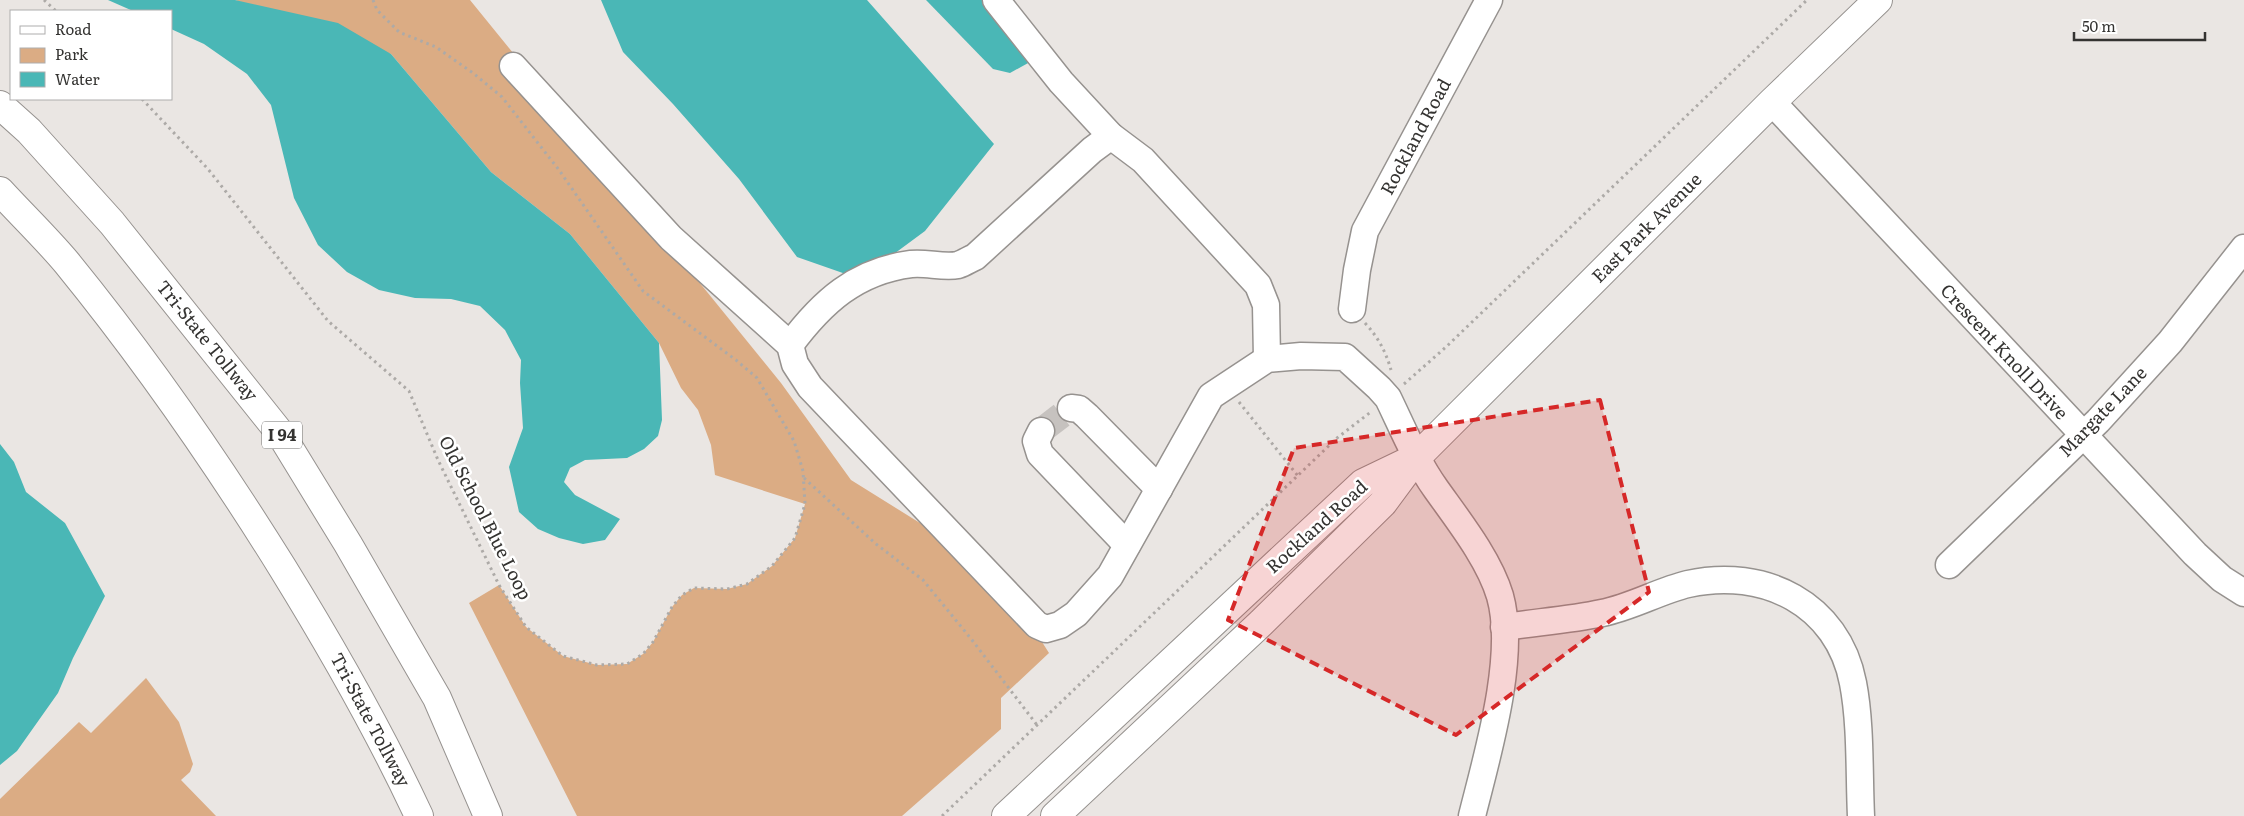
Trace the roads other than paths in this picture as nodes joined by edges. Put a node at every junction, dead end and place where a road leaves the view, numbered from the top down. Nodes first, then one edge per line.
1 (996, 0) edge
2 (1489, 0) edge
3 (1878, 0) edge
4 (513, 66) dead end
5 (1772, 102) junction
6 (0, 105) edge
7 (1111, 136) junction
8 (0, 191) edge
9 (2244, 248) edge
10 (1352, 309) road end
11 (790, 345) junction
12 (1267, 359) junction
13 (1071, 408) dead end
14 (1041, 431) dead end
15 (2082, 436) junction
16 (1417, 457) junction
17 (1159, 489) junction
18 (1127, 545) junction
19 (1950, 565) dead end
20 (2244, 593) edge
21 (1504, 627) junction
22 (419, 816) edge
23 (488, 816) edge
24 (1006, 816) edge
25 (1055, 816) edge
26 (1472, 816) edge
27 (1861, 816) edge

1 - 7 street
2 - 10 street, Rockland Road
3 - 5 main road, East Park Avenue
4 - 11 street
5 - 15 street, Crescent Knoll Drive
5 - 16 main road, East Park Avenue
6 - 23 main road, Tri-State Tollway / I 94
7 - 11 street
7 - 12 street
8 - 22 main road, Tri-State Tollway
9 - 15 street, Margate Lane
11 - 18 street
12 - 16 street
12 - 17 street
13 - 17 street
14 - 18 street
15 - 19 street, Margate Lane
15 - 20 street, Crescent Knoll Drive
16 - 21 street
16 - 24 main road, Rockland Road
16 - 25 main road, Rockland Road
17 - 18 street
21 - 26 street
21 - 27 street

